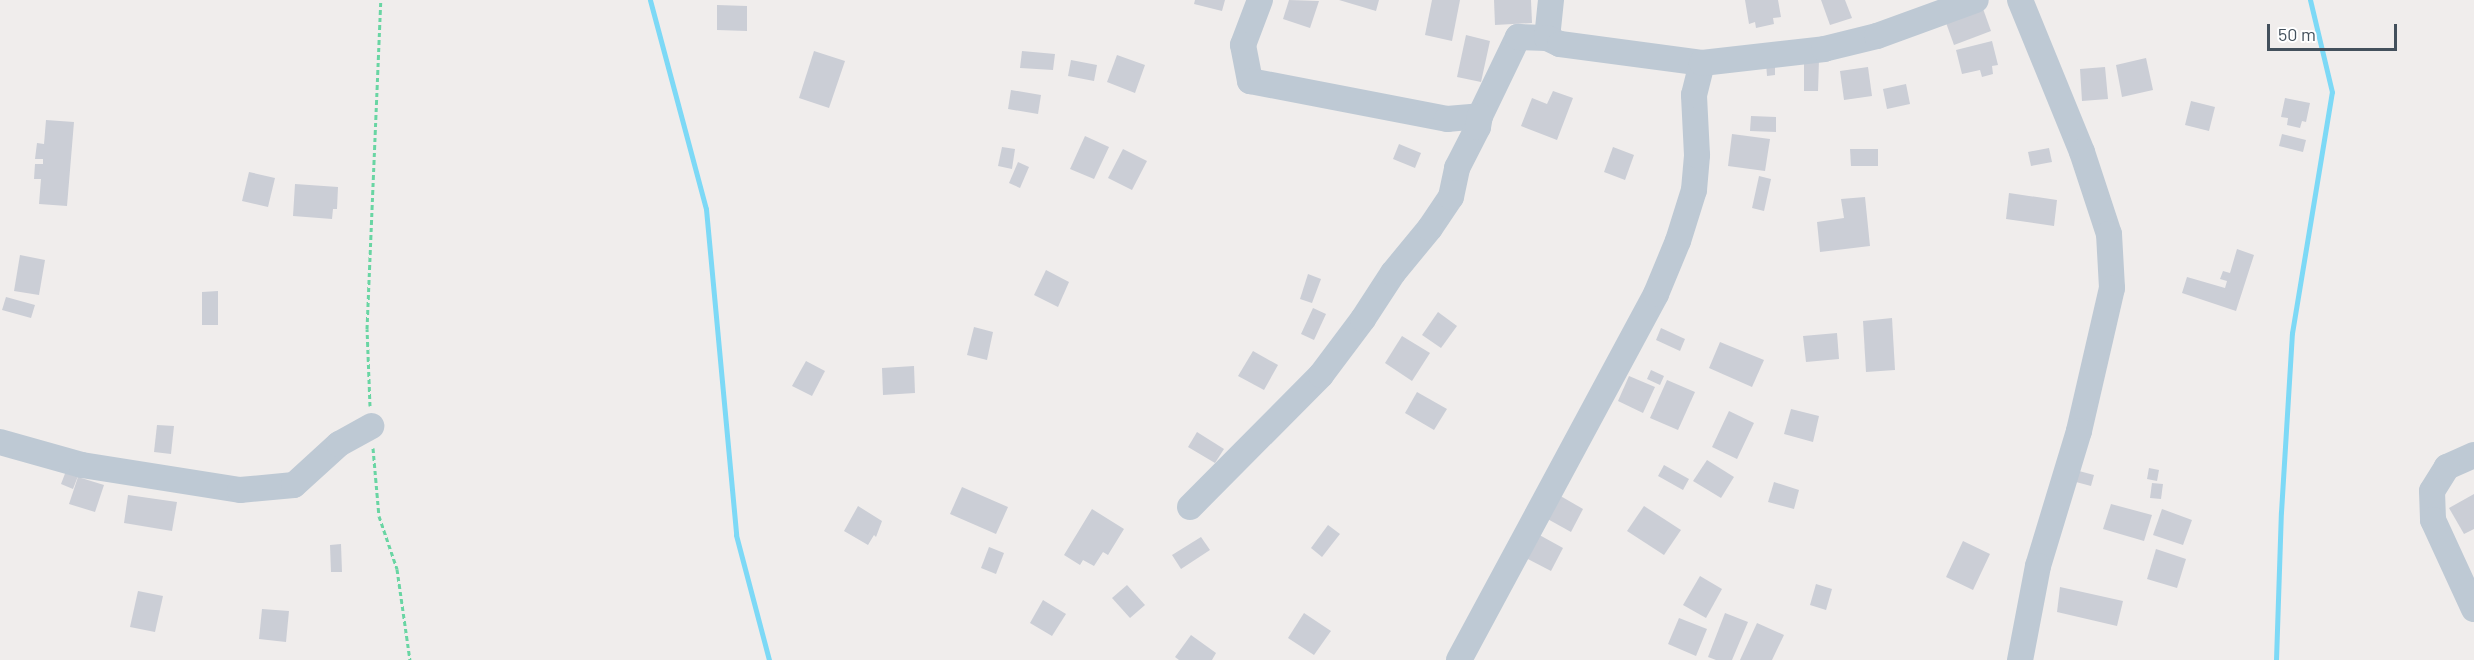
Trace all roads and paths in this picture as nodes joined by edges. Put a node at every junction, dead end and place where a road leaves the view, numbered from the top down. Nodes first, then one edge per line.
1 (381, 0) edge
2 (1260, 0) edge
3 (1551, 0) edge
4 (1976, 0) edge
5 (2020, 0) edge
6 (1547, 38) junction
7 (1702, 63) junction
8 (1480, 116) junction
9 (371, 426) junction
10 (0, 442) edge
11 (2474, 454) edge
12 (1190, 507) dead end
13 (2474, 609) edge
14 (410, 660) edge
15 (1459, 660) edge
16 (2020, 660) edge

1 - 9 path
2 - 8 street
3 - 6 street
4 - 7 street
5 - 16 street
6 - 7 street
6 - 8 street
7 - 15 street
8 - 12 street
9 - 10 street
9 - 14 path
11 - 13 street

